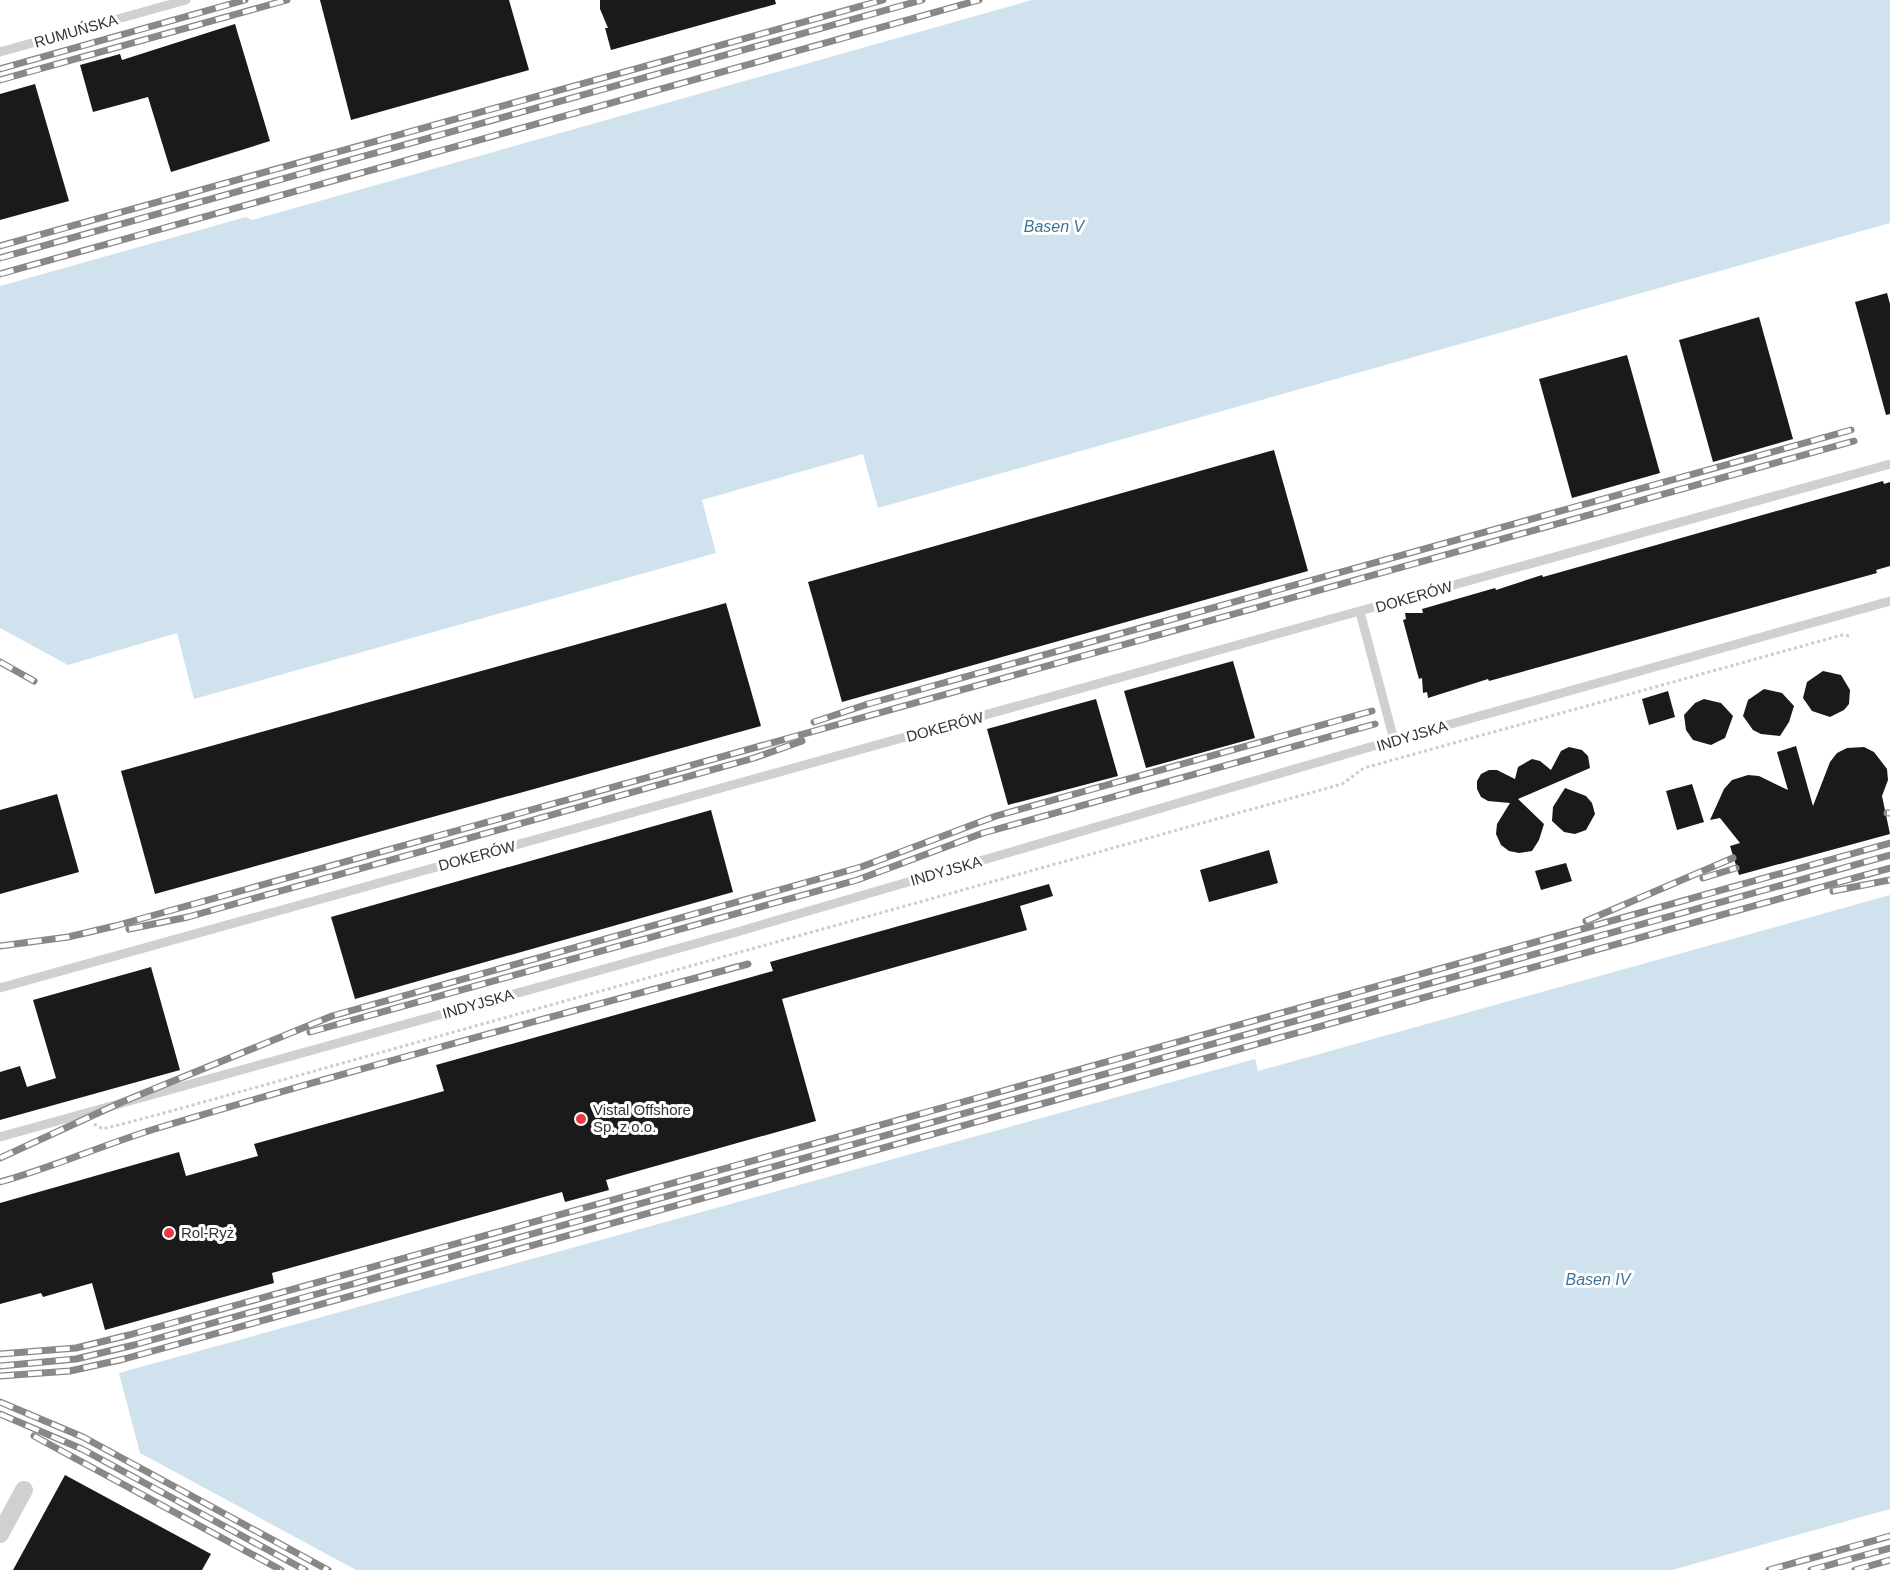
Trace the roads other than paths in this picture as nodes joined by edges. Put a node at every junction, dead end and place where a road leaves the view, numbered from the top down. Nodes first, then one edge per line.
1 (186, 0) edge
2 (0, 52) edge
3 (1890, 464) edge
4 (1890, 601) edge
5 (1360, 612) junction
6 (1394, 740) junction
7 (0, 988) edge
8 (0, 1137) edge
9 (24, 1490) dead end
10 (0, 1534) edge

1 - 2 lane, RUMUŃSKA
3 - 5 lane, DOKERÓW
4 - 6 lane, INDYJSKA
5 - 6 lane
5 - 7 lane, DOKERÓW
6 - 8 lane, INDYJSKA
9 - 10 street

